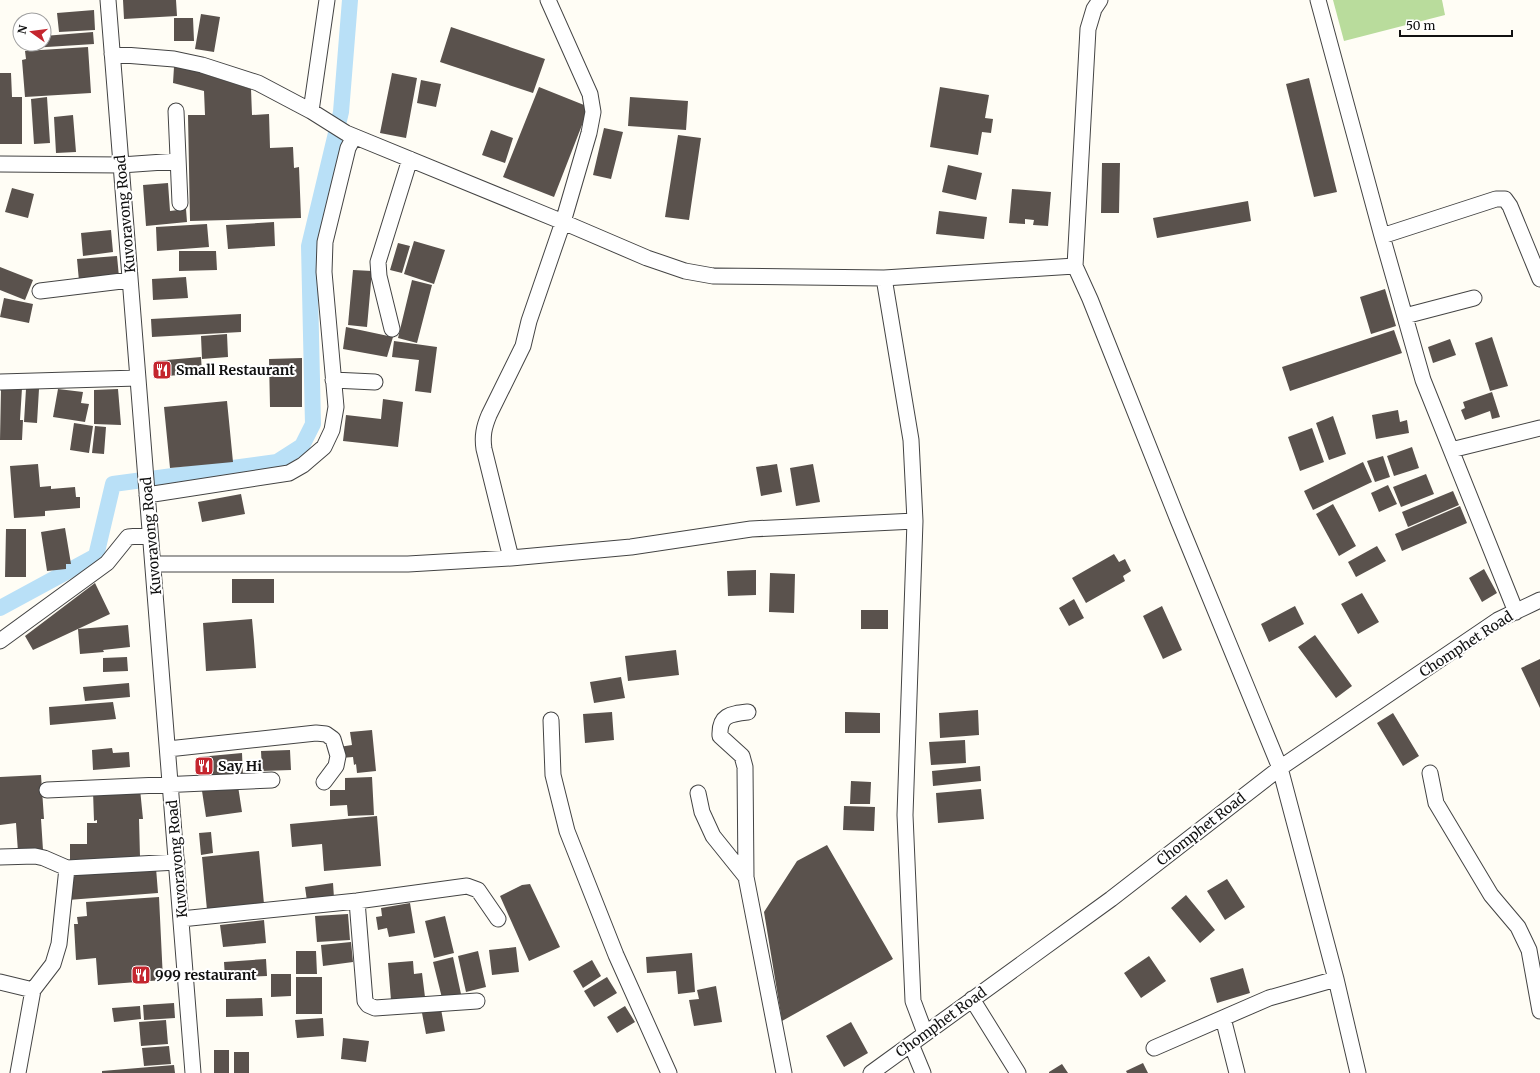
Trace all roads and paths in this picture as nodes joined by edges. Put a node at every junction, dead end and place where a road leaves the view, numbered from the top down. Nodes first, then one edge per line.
1 (108, 0) edge
2 (327, 0) edge
3 (548, 0) edge
4 (1100, 0) edge
5 (1318, 0) edge
6 (112, 54) junction
7 (176, 111) dead end
8 (311, 111) junction
9 (350, 135) junction
10 (410, 159) junction
11 (178, 161) junction
12 (0, 164) edge
13 (121, 165) junction
14 (180, 203) dead end
15 (563, 222) junction
16 (1382, 236) junction
17 (1075, 266) junction
18 (884, 278) junction
19 (1540, 279) edge
20 (130, 280) junction
21 (40, 291) dead end
22 (1474, 298) dead end
23 (1405, 316) junction
24 (392, 329) dead end
25 (138, 378) junction
26 (333, 380) junction
27 (0, 382) edge
28 (375, 382) dead end
29 (1540, 428) edge
30 (1451, 450) junction
31 (147, 492) junction
32 (915, 521) junction
33 (150, 535) junction
34 (511, 558) junction
35 (153, 564) junction
36 (1540, 600) edge
37 (1516, 612) junction
38 (0, 641) edge
39 (748, 712) dead end
40 (551, 720) dead end
41 (168, 748) junction
42 (1280, 768) junction
43 (1430, 773) dead end
44 (272, 780) dead end
45 (324, 782) dead end
46 (170, 785) junction
47 (47, 790) dead end
48 (698, 794) dead end
49 (0, 857) edge
50 (177, 862) junction
51 (67, 868) junction
52 (746, 877) junction
53 (357, 902) junction
54 (181, 919) junction
55 (498, 919) dead end
56 (1336, 979) junction
57 (0, 982) edge
58 (33, 990) junction
59 (972, 999) junction
60 (477, 1001) dead end
61 (1540, 1011) edge
62 (1223, 1018) junction
63 (925, 1033) junction
64 (911, 1044) junction
65 (1154, 1048) dead end
66 (18, 1073) edge
67 (193, 1073) edge
68 (669, 1073) edge
69 (784, 1073) edge
70 (871, 1073) edge
71 (924, 1073) edge
72 (1018, 1073) edge
73 (1237, 1073) edge
74 (1358, 1073) edge

1 - 6 street, Kuvoravong Road
2 - 8 street
3 - 15 street
4 - 17 street
5 - 16 street
6 - 8 street
6 - 13 street, Kuvoravong Road
7 - 11 street
8 - 9 street
9 - 10 street
9 - 26 street
10 - 15 street
10 - 24 street
11 - 13 street
11 - 14 street
12 - 13 street
13 - 20 street, Kuvoravong Road
15 - 18 street
15 - 34 street
16 - 19 street
16 - 23 street
17 - 18 street
17 - 42 street
18 - 32 street
20 - 21 street
20 - 25 street, Kuvoravong Road
22 - 23 street
23 - 30 street
25 - 27 street
25 - 31 street, Kuvoravong Road
26 - 28 street
26 - 31 street
29 - 30 street
30 - 37 street
31 - 33 street, Kuvoravong Road
32 - 34 street
32 - 63 street
33 - 35 street, Kuvoravong Road
33 - 38 street
34 - 35 street
35 - 41 street, Kuvoravong Road
36 - 37 street, Chomphet Road
37 - 42 street, Chomphet Road
39 - 52 street
40 - 68 street
41 - 45 street
41 - 46 street, Kuvoravong Road
42 - 56 street
42 - 59 street, Chomphet Road
43 - 61 street
44 - 46 street
46 - 47 street
46 - 50 street, Kuvoravong Road
48 - 52 street
49 - 51 street
50 - 51 street
50 - 54 street, Kuvoravong Road
51 - 58 street
52 - 69 street
53 - 54 street
53 - 55 street
53 - 60 street
54 - 67 street, Kuvoravong Road
56 - 62 street
56 - 74 street
57 - 58 street
58 - 66 street
59 - 63 street, Chomphet Road
59 - 72 street
62 - 65 street
62 - 73 street
63 - 64 street, Chomphet Road
64 - 70 street, Chomphet Road
64 - 71 street

